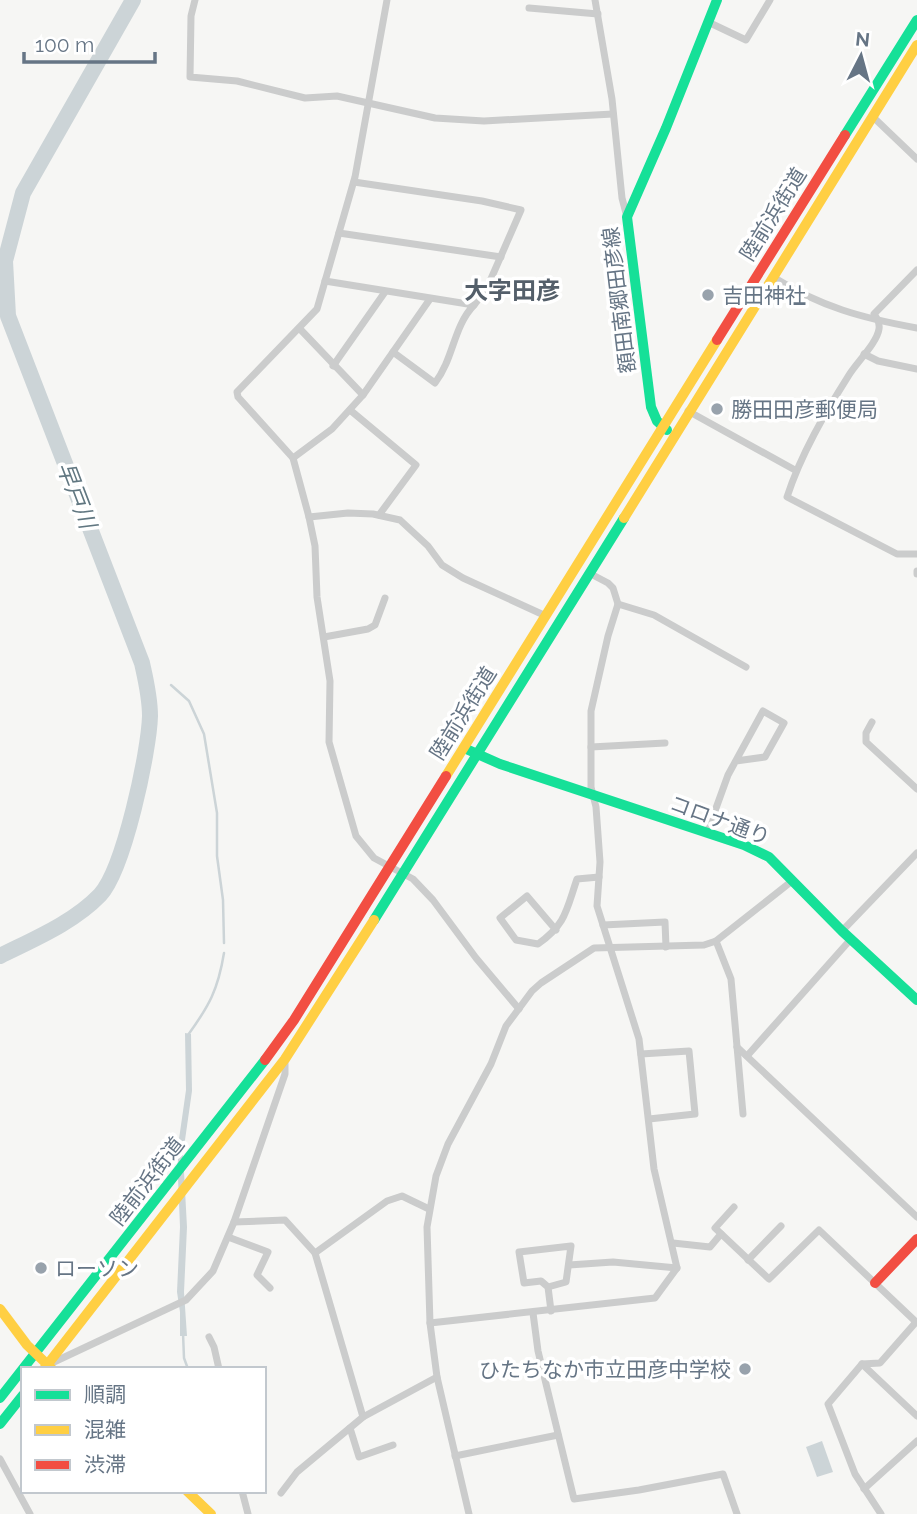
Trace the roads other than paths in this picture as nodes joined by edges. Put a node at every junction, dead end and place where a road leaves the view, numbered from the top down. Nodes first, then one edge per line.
1 (195, 0) edge
2 (387, 0) edge
3 (595, 0) edge
4 (717, 0) edge
5 (770, 0) edge
6 (529, 8) dead end
7 (598, 14) junction
8 (917, 20) edge
9 (708, 22) junction
10 (917, 45) edge
11 (369, 103) junction
12 (861, 107) junction
13 (613, 114) junction
14 (872, 116) junction
15 (917, 159) edge
16 (354, 181) junction
17 (627, 218) junction
18 (339, 233) junction
19 (501, 257) junction
20 (917, 270) edge
21 (760, 271) junction
22 (772, 276) junction
23 (325, 281) junction
24 (385, 292) junction
25 (429, 299) junction
26 (474, 305) junction
27 (878, 321) junction
28 (917, 328) edge
29 (300, 329) junction
30 (393, 352) junction
31 (864, 354) junction
32 (333, 366) junction
33 (917, 369) edge
34 (363, 395) junction
35 (675, 406) junction
36 (350, 410) junction
37 (688, 411) junction
38 (662, 428) junction
39 (674, 435) junction
40 (293, 458) junction
41 (795, 470) junction
42 (379, 515) junction
43 (309, 516) junction
44 (917, 554) edge
45 (589, 573) junction
46 (386, 598) dead end
47 (618, 604) junction
48 (546, 616) junction
49 (558, 622) junction
50 (324, 638) junction
51 (746, 667) dead end
52 (872, 722) dead end
53 (665, 743) dead end
54 (591, 747) junction
55 (464, 748) junction
56 (477, 755) junction
57 (736, 761) junction
58 (917, 789) edge
59 (594, 797) junction
60 (707, 833) junction
61 (917, 853) edge
62 (390, 868) junction
63 (402, 874) junction
64 (599, 877) junction
65 (792, 881) junction
66 (603, 925) junction
67 (556, 930) junction
68 (847, 935) junction
69 (716, 942) junction
70 (609, 946) junction
71 (666, 947) junction
72 (917, 1000) edge
73 (519, 1009) junction
74 (737, 1047) junction
75 (273, 1049) junction
76 (641, 1054) junction
77 (747, 1056) junction
78 (285, 1059) junction
79 (743, 1114) dead end
80 (649, 1119) junction
81 (734, 1207) dead end
82 (429, 1209) junction
83 (917, 1217) edge
84 (234, 1222) junction
85 (781, 1226) dead end
86 (721, 1234) junction
87 (228, 1237) junction
88 (917, 1239) edge
89 (673, 1243) junction
90 (315, 1253) junction
91 (748, 1260) junction
92 (569, 1265) junction
93 (677, 1268) junction
94 (875, 1283) junction
95 (548, 1287) junction
96 (270, 1288) dead end
97 (0, 1309) edge
98 (551, 1311) junction
99 (533, 1313) junction
100 (430, 1323) junction
101 (209, 1337) dead end
102 (35, 1353) junction
103 (862, 1364) junction
104 (24, 1367) edge
105 (48, 1367) edge
106 (218, 1367) edge
107 (21, 1371) edge
108 (437, 1377) junction
109 (0, 1398) edge
110 (21, 1398) edge
111 (917, 1416) edge
112 (363, 1417) junction
113 (0, 1424) edge
114 (350, 1428) junction
115 (558, 1435) junction
116 (917, 1441) edge
117 (393, 1444) dead end
118 (455, 1456) junction
119 (0, 1459) edge
120 (19, 1487) edge
121 (864, 1489) junction
122 (21, 1493) edge
123 (189, 1493) edge
124 (243, 1493) edge
125 (281, 1493) dead end
126 (30, 1514) edge
127 (211, 1514) edge
128 (248, 1514) edge
129 (469, 1514) edge
130 (737, 1514) edge
131 (881, 1514) edge

1 - 11 street
2 - 11 street
3 - 7 street
4 - 9 main road, 額田南郷田彦線
5 - 9 street
6 - 7 street
7 - 13 street
8 - 12 main road, 陸前浜街道
9 - 17 main road, 額田南郷田彦線
10 - 14 main road, 陸前浜街道
11 - 13 street
11 - 16 street
12 - 14 street
12 - 21 main road, 陸前浜街道
13 - 17 street
14 - 15 street
14 - 22 main road, 陸前浜街道
16 - 18 street
16 - 19 street
17 - 38 main road, 額田南郷田彦線
18 - 19 street
18 - 23 street
19 - 26 street
20 - 27 street
21 - 22 street
21 - 35 main road, 陸前浜街道
22 - 27 street
22 - 37 main road, 陸前浜街道
23 - 24 street
23 - 29 street
24 - 25 street
24 - 32 street
25 - 26 street
25 - 30 street
26 - 30 street
27 - 28 street
27 - 31 street
29 - 32 street
29 - 40 street
30 - 34 street
31 - 33 street
31 - 41 street
32 - 34 street
34 - 36 street
35 - 37 street
35 - 38 main road, 陸前浜街道
36 - 40 street
36 - 42 street
37 - 39 main road, 陸前浜街道
37 - 41 street
38 - 39 main road
38 - 48 main road, 陸前浜街道
39 - 45 main road, 陸前浜街道
40 - 43 street
41 - 44 street
42 - 43 street
42 - 48 street
43 - 50 street
45 - 47 street
45 - 49 main road, 陸前浜街道
46 - 50 street
47 - 51 street
47 - 54 street
48 - 49 street
48 - 55 main road, 陸前浜街道
49 - 56 main road, 陸前浜街道
50 - 62 street
52 - 58 street
53 - 54 street
54 - 59 street
55 - 56 main road, コロナ通り
55 - 62 main road, 陸前浜街道
56 - 59 main road, コロナ通り
56 - 63 main road, 陸前浜街道
57 - 57 street
57 - 60 street
59 - 60 main road, コロナ通り
59 - 64 street
60 - 65 main road, コロナ通り
61 - 68 street
62 - 63 street
62 - 75 main road, 陸前浜街道
63 - 73 street
63 - 78 main road, 陸前浜街道
64 - 66 street
64 - 67 street
65 - 68 main road, コロナ通り
65 - 69 street
66 - 70 street
66 - 71 street
67 - 67 street
68 - 72 main road, コロナ通り
68 - 77 street
69 - 71 street
69 - 74 street
70 - 71 street
70 - 73 street
70 - 76 street
73 - 82 street
74 - 77 street
74 - 79 street
75 - 78 street
75 - 102 main road, 陸前浜街道
76 - 80 street
76 - 80 street
77 - 83 street
78 - 84 street
78 - 105 main road, 陸前浜街道
80 - 89 street
81 - 86 street
82 - 90 street
82 - 100 street
84 - 87 street
84 - 90 street
85 - 91 street
86 - 89 street
86 - 91 street
87 - 96 street
87 - 105 street
88 - 94 main road
89 - 93 street
90 - 112 street
91 - 94 street
92 - 93 street
92 - 95 street
92 - 95 street
93 - 98 street
94 - 103 street
95 - 98 street
97 - 102 main road
98 - 99 street
99 - 100 street
99 - 115 street
100 - 108 street
101 - 106 street
102 - 104 main road, 陸前浜街道
102 - 105 main road
103 - 111 street
103 - 121 street
107 - 109 main road, 陸前浜街道
108 - 112 street
108 - 118 street
110 - 113 main road
112 - 114 street
114 - 117 street
114 - 125 street
115 - 118 street
115 - 130 street
116 - 121 street
118 - 129 street
119 - 120 street
121 - 131 street
122 - 126 street
123 - 127 main road
124 - 128 street

